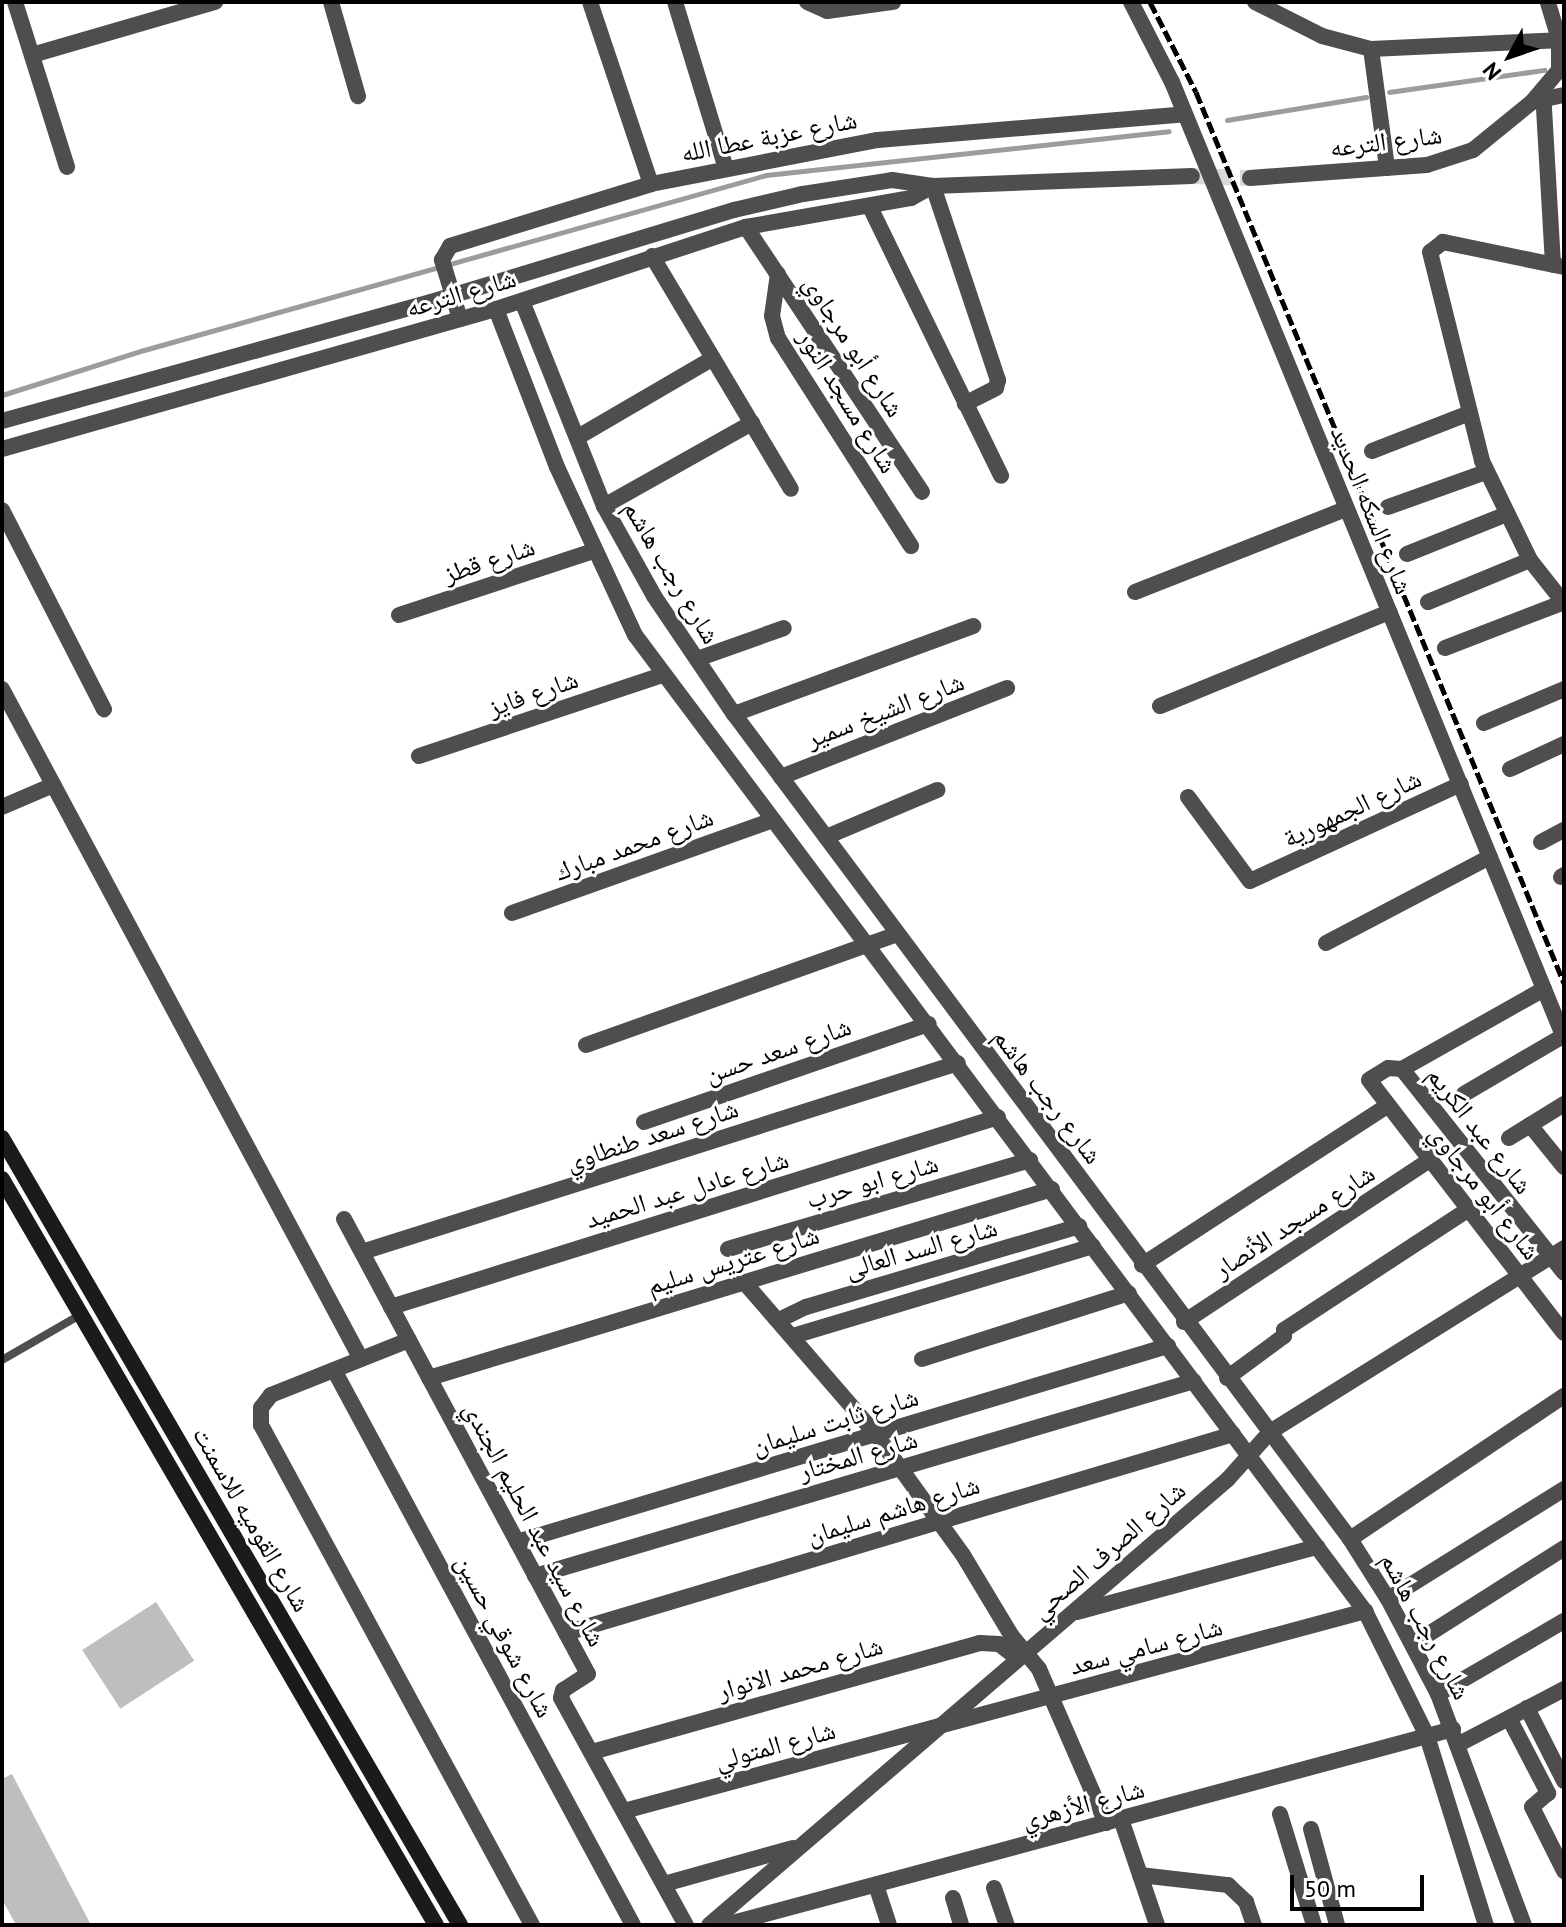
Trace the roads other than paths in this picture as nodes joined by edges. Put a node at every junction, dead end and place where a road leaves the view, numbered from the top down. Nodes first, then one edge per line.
1 (15, 2) edge
2 (215, 2) edge
3 (331, 2) edge
4 (590, 2) edge
5 (675, 2) edge
6 (807, 2) edge
7 (893, 2) edge
8 (1255, 2) edge
9 (1548, 2) edge
10 (1130, 3) edge
11 (1278, 9) edge
12 (1562, 39) edge
13 (1371, 49) junction
14 (32, 55) junction
15 (1544, 95) junction
16 (1564, 95) edge
17 (358, 96) dead end
18 (1185, 114) junction
19 (725, 166) junction
20 (67, 167) dead end
21 (1387, 168) junction
22 (1192, 176) tunnel mouth
23 (1250, 178) tunnel mouth
24 (651, 184) junction
25 (933, 186) junction
26 (870, 207) junction
27 (746, 227) junction
28 (652, 256) junction
29 (1558, 266) edge
30 (778, 274) junction
31 (451, 289) junction
32 (522, 301) junction
33 (496, 309) junction
34 (460, 319) junction
35 (713, 358) junction
36 (965, 404) junction
37 (1467, 414) junction
38 (2, 421) edge
39 (752, 423) junction
40 (578, 437) junction
41 (2, 449) edge
42 (1372, 451) dead end
43 (1486, 472) junction
44 (1001, 476) dead end
45 (791, 489) dead end
46 (922, 492) dead end
47 (604, 506) junction
48 (1388, 507) dead end
49 (1346, 509) junction
50 (2, 510) edge
51 (1507, 514) junction
52 (615, 528) junction
53 (591, 544) junction
54 (911, 546) dead end
55 (1407, 554) dead end
56 (1530, 560) junction
57 (1135, 592) dead end
58 (1428, 602) dead end
59 (1564, 602) edge
60 (1389, 612) junction
61 (399, 615) dead end
62 (973, 626) dead end
63 (784, 628) dead end
64 (1445, 648) dead end
65 (697, 659) junction
66 (662, 675) junction
67 (1007, 688) dead end
68 (2, 689) edge
69 (1564, 689) edge
70 (1160, 706) dead end
71 (104, 709) dead end
72 (734, 714) junction
73 (1484, 723) dead end
74 (1564, 744) edge
75 (419, 756) dead end
76 (1510, 769) dead end
77 (781, 777) junction
78 (1461, 784) junction
79 (53, 785) junction
80 (937, 790) dead end
81 (1188, 797) dead end
82 (2, 807) edge
83 (773, 820) junction
84 (1564, 830) edge
85 (826, 837) junction
86 (1541, 842) dead end
87 (1490, 857) junction
88 (512, 913) dead end
89 (897, 934) junction
90 (1326, 943) dead end
91 (867, 944) junction
92 (1544, 989) junction
93 (929, 1024) junction
94 (1564, 1037) edge
95 (586, 1045) dead end
96 (958, 1063) junction
97 (1402, 1069) junction
98 (1464, 1094) dead end
99 (1564, 1104) edge
100 (1388, 1105) junction
101 (998, 1117) junction
102 (644, 1122) dead end
103 (1530, 1125) junction
104 (2, 1138) edge
105 (1509, 1138) dead end
106 (1030, 1160) junction
107 (1430, 1160) junction
108 (1564, 1167) edge
109 (2, 1179) edge
110 (1052, 1189) junction
111 (1469, 1209) junction
112 (344, 1219) dead end
113 (1079, 1226) junction
114 (1093, 1246) junction
115 (728, 1249) dead end
116 (362, 1252) junction
117 (1558, 1252) edge
118 (1142, 1265) junction
119 (1564, 1273) edge
120 (1520, 1276) junction
121 (744, 1282) junction
122 (1129, 1293) junction
123 (99, 1304) junction
124 (391, 1307) junction
125 (81, 1315) junction
126 (779, 1320) junction
127 (1184, 1322) junction
128 (1564, 1333) edge
129 (793, 1336) junction
130 (409, 1340) junction
131 (1168, 1346) junction
132 (361, 1359) junction
133 (922, 1359) dead end
134 (2, 1360) edge
135 (334, 1370) junction
136 (429, 1378) junction
137 (1227, 1378) junction
138 (1194, 1381) junction
139 (1564, 1396) edge
140 (1270, 1432) junction
141 (875, 1433) junction
142 (1233, 1434) junction
143 (1249, 1456) junction
144 (900, 1468) junction
145 (1564, 1489) edge
146 (935, 1523) junction
147 (1350, 1539) junction
148 (517, 1542) junction
149 (1317, 1547) junction
150 (1564, 1548) edge
151 (535, 1576) junction
152 (1388, 1599) junction
153 (1365, 1611) junction
154 (1072, 1613) junction
155 (1564, 1621) edge
156 (566, 1633) junction
157 (1413, 1644) junction
158 (1022, 1656) junction
159 (1564, 1689) edge
160 (1438, 1694) junction
161 (1053, 1695) junction
162 (1527, 1708) junction
163 (1509, 1718) junction
164 (939, 1726) junction
165 (1427, 1736) junction
166 (1456, 1737) junction
167 (592, 1752) junction
168 (1564, 1781) edge
169 (624, 1811) junction
170 (1280, 1814) dead end
171 (1113, 1821) junction
172 (1311, 1829) dead end
173 (800, 1846) junction
174 (1564, 1871) edge
175 (1140, 1875) junction
176 (664, 1884) junction
177 (876, 1885) junction
178 (994, 1888) dead end
179 (953, 1898) dead end
180 (436, 1925) edge
181 (460, 1925) edge
182 (532, 1925) edge
183 (633, 1925) edge
184 (686, 1925) edge
185 (709, 1925) edge
186 (725, 1925) edge
187 (889, 1925) edge
188 (961, 1925) edge
189 (1007, 1925) edge
190 (1157, 1925) edge
191 (1254, 1925) edge
192 (1314, 1925) edge
193 (1337, 1925) edge
194 (1486, 1925) edge
195 (1524, 1925) edge

1 - 14 street
2 - 14 street
3 - 17 street
4 - 24 street
5 - 19 street
6 - 7 street
8 - 11 street
9 - 12 street
10 - 18 street, شارع السكه الحديد
11 - 13 street
12 - 13 street
12 - 15 street, شارع الترعه
13 - 21 street
14 - 20 street
15 - 16 street, شارع الترعه
15 - 21 street, شارع الترعه
15 - 29 street
18 - 19 street, شارع عزبة عطا الله
18 - 49 street, شارع السكه الحديد
19 - 24 street, شارع عزبة عطا الله
21 - 23 street, شارع الترعه
22 - 25 street, شارع الترعه
24 - 31 street, شارع عزبة عطا الله
25 - 26 street, شارع الترعه
25 - 31 street, شارع الترعه
25 - 36 street
26 - 27 street, شارع الترعه
26 - 36 street
27 - 28 street, شارع الترعه
27 - 30 street, شارع أبو مرجاوي
28 - 32 street, شارع الترعه
28 - 35 street
29 - 37 street
30 - 46 street, شارع أبو مرجاوي
30 - 54 street, شارع مسجد النور
31 - 34 street, شارع عزبة عطا الله
31 - 38 street, شارع الترعه
32 - 33 street, شارع الترعه
32 - 40 street, شارع رجب هاشم
33 - 34 street, شارع الترعه
33 - 53 street, شارع رجب هاشم
34 - 41 street, شارع الترعه
35 - 39 street
35 - 40 street
36 - 44 street
37 - 42 street
37 - 43 street
39 - 45 street
39 - 47 street
40 - 47 street, شارع رجب هاشم
43 - 48 street
43 - 51 street
47 - 52 street, شارع رجب هاشم
49 - 57 street
49 - 60 street, شارع السكه الحديد
50 - 71 street
51 - 55 street
51 - 56 street
52 - 53 street, شارع قطز
52 - 65 street, شارع رجب هاشم
53 - 61 street, شارع قطز
53 - 66 street, شارع رجب هاشم
56 - 58 street
56 - 59 street
59 - 64 street
60 - 70 street
60 - 78 street, شارع السكه الحديد
62 - 72 street
63 - 65 street
65 - 72 street, شارع رجب هاشم
66 - 75 street, شارع فايز
66 - 83 street, شارع رجب هاشم
67 - 77 street, شارع الشيخ سمير
68 - 79 street
69 - 73 street
72 - 77 street, شارع رجب هاشم
74 - 76 street
77 - 85 street, شارع رجب هاشم
78 - 81 street, شارع الجمهورية
78 - 87 street, شارع السكه الحديد
79 - 82 street
79 - 132 street
80 - 85 street
83 - 88 street, شارع محمد مبارك
83 - 91 street, شارع رجب هاشم
84 - 86 street
85 - 89 street, شارع رجب هاشم
87 - 90 street
87 - 92 street, شارع السكه الحديد
89 - 91 street
89 - 118 street, شارع رجب هاشم
91 - 93 street, شارع رجب هاشم
91 - 95 street
92 - 94 street, شارع السكه الحديد
92 - 97 street
93 - 96 street, شارع رجب هاشم
93 - 102 street, شارع سعد حسن
94 - 98 street
96 - 101 street, شارع رجب هاشم
96 - 116 street, شارع سعد طنطاوي
97 - 100 street, شارع أبو مرجاوي
97 - 117 street, شارع عبد الكريم
99 - 103 street
100 - 107 street, شارع أبو مرجاوي
100 - 118 street
101 - 106 street, شارع رجب هاشم
101 - 124 street, شارع عادل عبد الحميد
103 - 105 street
103 - 108 street
104 - 123 main road, شارع القوميه للاسمنت
106 - 110 street, شارع رجب هاشم
106 - 115 street, شارع ابو حرب
107 - 111 street, شارع أبو مرجاوي
107 - 127 street, شارع مسجد الأنصار
109 - 125 main road, شارع القوميه للاسمنت
110 - 113 street, شارع رجب هاشم
110 - 121 street, شارع عتريس سليم
111 - 120 street, شارع أبو مرجاوي
111 - 137 street
112 - 116 street, شارع سيد عبد الحليم الجندي
113 - 114 street, شارع رجب هاشم
113 - 126 street, شارع السد العالى
114 - 122 street, شارع رجب هاشم
114 - 129 street
116 - 124 street, شارع سيد عبد الحليم الجندي
117 - 119 street, شارع عبد الكريم
117 - 120 street, شارع الصرف الصحي
118 - 127 street, شارع رجب هاشم
120 - 128 street, شارع أبو مرجاوي
120 - 140 street, شارع الصرف الصحي
121 - 126 street
121 - 136 street, شارع عتريس سليم
122 - 131 street, شارع رجب هاشم
122 - 133 street
123 - 125 main road
123 - 181 main road, شارع القوميه للاسمنت
124 - 130 street, شارع سيد عبد الحليم الجندي
125 - 134 lane
125 - 180 main road, شارع القوميه للاسمنت
126 - 129 street
127 - 137 street, شارع رجب هاشم
129 - 141 street
130 - 132 street
130 - 136 street, شارع سيد عبد الحليم الجندي
131 - 138 street, شارع رجب هاشم
131 - 141 street, شارع ثابت سليمان
132 - 135 street
135 - 182 street
135 - 183 street, شارع شوقي حسين
136 - 148 street, شارع سيد عبد الحليم الجندي
137 - 140 street, شارع رجب هاشم
138 - 142 street, شارع رجب هاشم
138 - 144 street, شارع المختار
139 - 147 street
140 - 143 street, شارع الصرف الصحي
140 - 147 street, شارع رجب هاشم
141 - 144 street
141 - 148 street, شارع ثابت سليمان
142 - 143 street, شارع رجب هاشم
142 - 146 street, شارع هاشم سليمان
143 - 149 street, شارع رجب هاشم
143 - 154 street, شارع الصرف الصحي
144 - 146 street
144 - 151 street, شارع المختار
145 - 152 street
146 - 156 street, شارع هاشم سليمان
146 - 158 street
147 - 152 street, شارع رجب هاشم
148 - 151 street, شارع سيد عبد الحليم الجندي
149 - 153 street, شارع رجب هاشم
149 - 154 street
150 - 157 street
151 - 156 street, شارع سيد عبد الحليم الجندي
152 - 157 street, شارع رجب هاشم
153 - 161 street, شارع سامي سعد
153 - 165 street, شارع رجب هاشم
154 - 158 street, شارع الصرف الصحي
155 - 160 street
156 - 167 street, شارع سيد عبد الحليم الجندي
157 - 160 street, شارع رجب هاشم
158 - 161 street
158 - 164 street, شارع الصرف الصحي
158 - 167 street, شارع محمد الانوار
159 - 162 street, شارع الأزهري
160 - 166 street, شارع رجب هاشم
161 - 164 street, شارع سامي سعد
161 - 171 street
162 - 163 street, شارع الأزهري
162 - 168 street
163 - 166 street, شارع الأزهري
163 - 174 street
164 - 169 street, شارع المتولي
164 - 173 street, شارع الصرف الصحي
165 - 166 street, شارع الأزهري
165 - 171 street, شارع الأزهري
165 - 194 street, شارع رجب هاشم
166 - 195 street, شارع رجب هاشم
167 - 169 street, شارع سيد عبد الحليم الجندي
169 - 176 street, شارع سيد عبد الحليم الجندي
170 - 192 street
171 - 175 street
171 - 177 street, شارع الأزهري
172 - 193 street
173 - 176 street
173 - 185 street, شارع الصرف الصحي
175 - 190 street
175 - 191 street
176 - 184 street, شارع سيد عبد الحليم الجندي
177 - 186 street, شارع الأزهري
177 - 187 street
178 - 189 street
179 - 188 street

